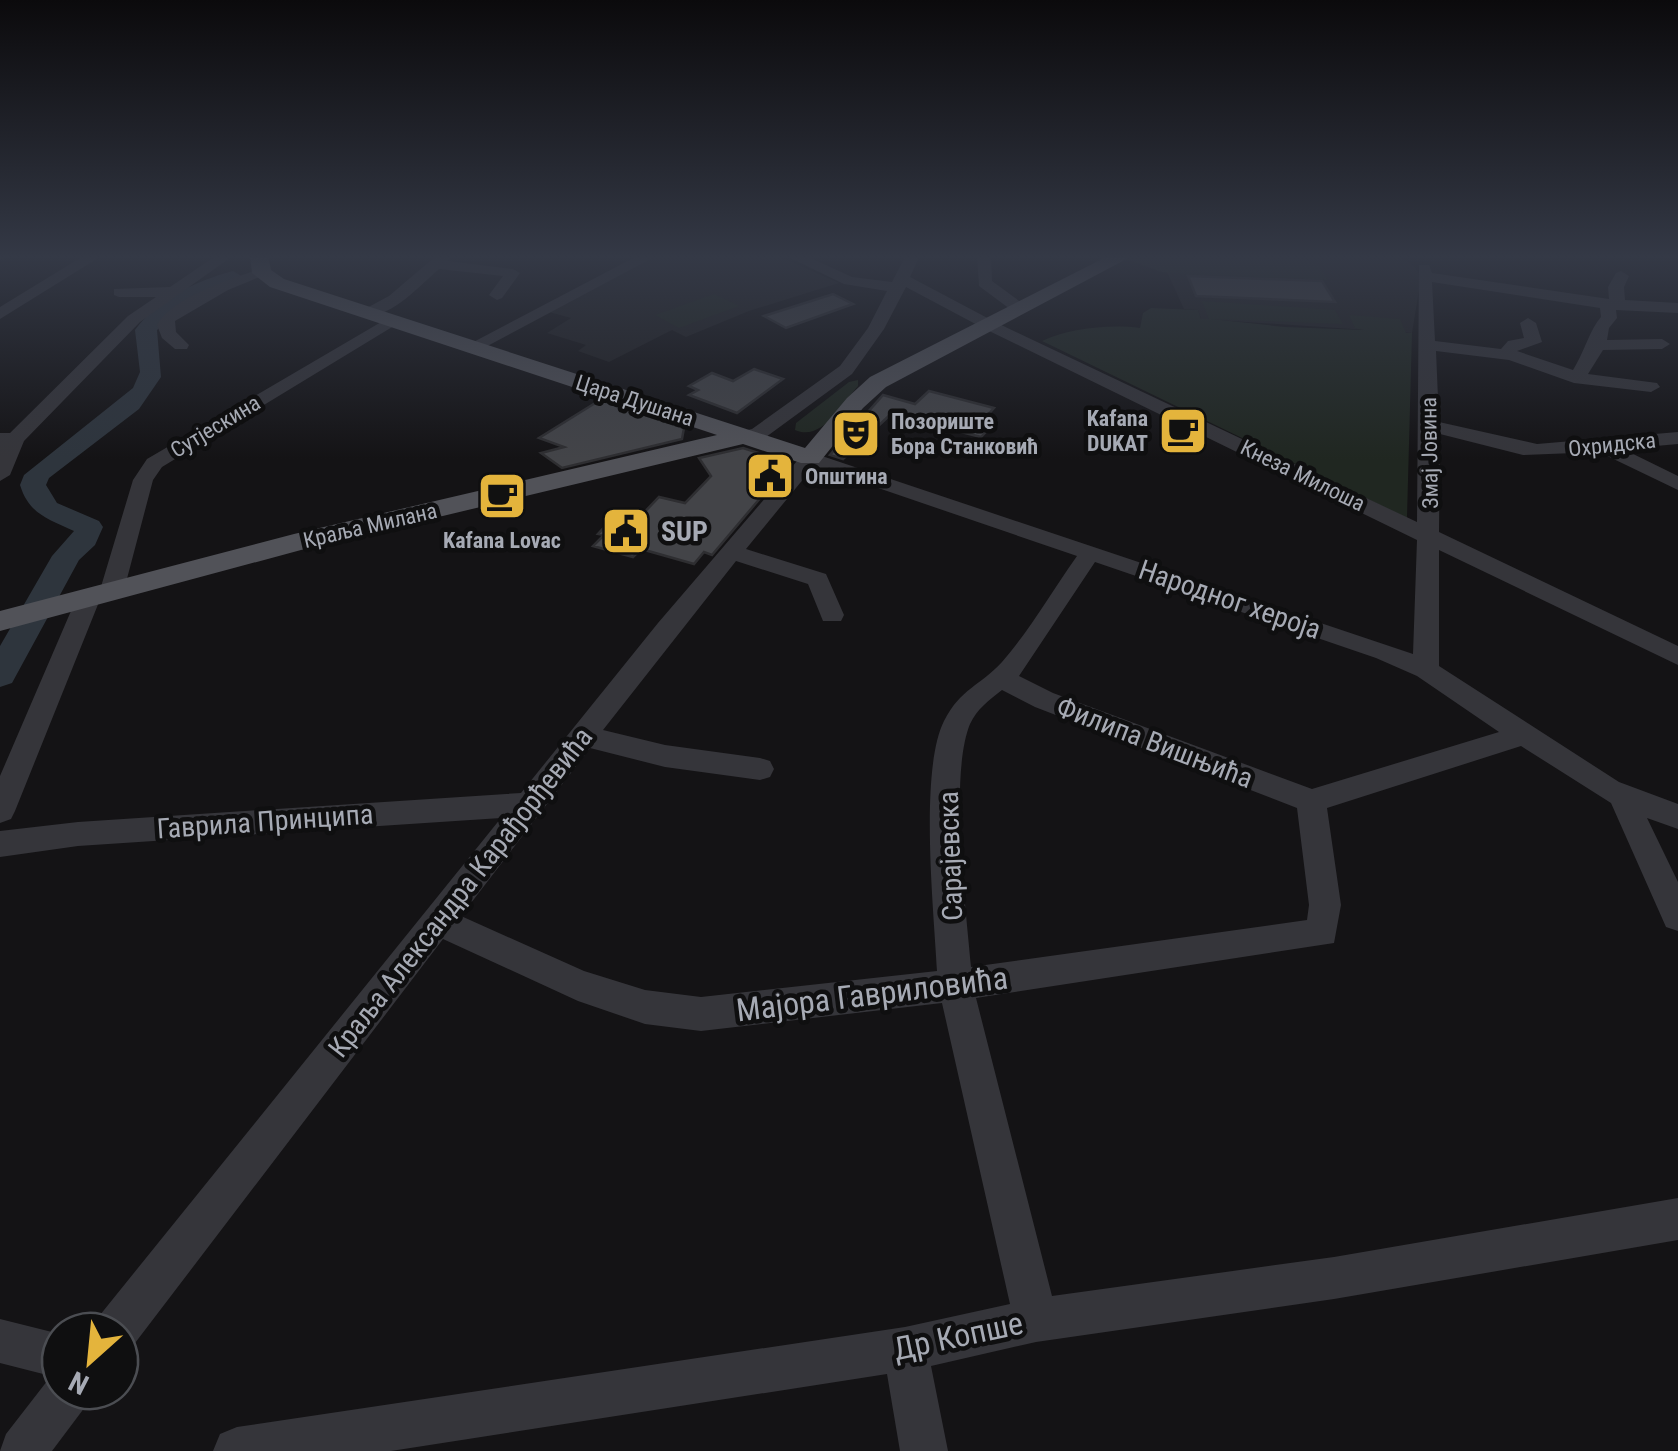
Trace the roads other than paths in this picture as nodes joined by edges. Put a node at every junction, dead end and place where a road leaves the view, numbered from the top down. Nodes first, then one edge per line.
1 (129, 323) edge
2 (166, 323) edge
3 (397, 323) edge
4 (520, 323) edge
5 (885, 323) edge
6 (985, 323) edge
7 (993, 323) edge
8 (1427, 323) edge
9 (1528, 323) dead end
10 (1604, 323) edge
11 (401, 324) junction
12 (989, 325) junction
13 (1426, 344) junction
14 (1662, 344) dead end
15 (181, 345) dead end
16 (1598, 345) junction
17 (472, 347) junction
18 (1505, 355) junction
19 (865, 371) junction
20 (1574, 378) junction
21 (1651, 387) dead end
22 (1430, 425) junction
23 (742, 437) junction
24 (1678, 438) edge
25 (8, 439) edge
26 (1604, 447) junction
27 (810, 458) junction
28 (0, 475) edge
29 (1678, 484) edge
30 (1429, 538) junction
31 (730, 552) junction
32 (1091, 552) junction
33 (100, 594) junction
34 (22, 615) edge
35 (832, 615) dead end
36 (1678, 656) edge
37 (1426, 670) junction
38 (1000, 678) junction
39 (1525, 734) junction
40 (584, 736) junction
41 (760, 769) dead end
42 (1623, 797) junction
43 (1311, 801) junction
44 (530, 804) junction
45 (0, 811) edge
46 (1678, 817) edge
47 (0, 844) edge
48 (1678, 917) edge
49 (438, 921) junction
50 (956, 985) junction
51 (1678, 1219) edge
52 (132, 1311) edge
53 (1036, 1320) junction
54 (0, 1341) edge
55 (905, 1348) junction
56 (40, 1351) edge
57 (54, 1411) edge
58 (23, 1451) edge
59 (237, 1451) edge
60 (924, 1451) edge

1 - 25 street
2 - 15 street
3 - 11 main road, Цара Душана
4 - 17 street
5 - 19 street
6 - 12 street, Кнеза Милоша
7 - 12 main road
8 - 13 street, Змај Јовина
9 - 18 street
10 - 16 street
11 - 17 main road, Цара Душана
11 - 33 street, Сутјескина
12 - 19 main road
12 - 30 street, Кнеза Милоша
13 - 18 street
13 - 22 street, Змај Јовина
14 - 16 street
16 - 20 street
17 - 23 main road, Цара Душана
18 - 20 street
19 - 23 street
19 - 27 main road
20 - 21 street
22 - 26 street, Охридска
22 - 30 street, Змај Јовина
23 - 27 main road, Цара Душана
23 - 33 main road, Краља Милана
24 - 26 street, Охридска
25 - 28 street
26 - 29 street
27 - 31 street, Краља Александра Карађорђевића
27 - 32 street, Народног хероја
30 - 36 street, Кнеза Милоша
30 - 37 street, Змај Јовина
31 - 35 street
31 - 40 street, Краља Александра Карађорђевића
32 - 37 street, Народног хероја
32 - 38 street, Сарајевска
33 - 34 main road, Краља Милана
33 - 45 street, Сутјескина
37 - 39 street, Народног хероја
38 - 43 street, Филипа Вишњића
38 - 50 street, Сарајевска
39 - 42 street, Народног хероја
39 - 43 street
40 - 41 street
40 - 44 street, Краља Александра Карађорђевића
42 - 46 street, Народног хероја
42 - 48 street
43 - 50 street, Мајора Гавриловића
44 - 47 street, Гаврила Принципа
44 - 49 street, Краља Александра Карађорђевића
49 - 50 street, Мајора Гавриловића
49 - 52 street, Краља Александра Карађорђевића
50 - 53 street, Сарајевска
51 - 53 street, Др Копше
53 - 55 street, Др Копше
54 - 56 street
55 - 59 street, Др Копше
55 - 60 street
57 - 58 street

